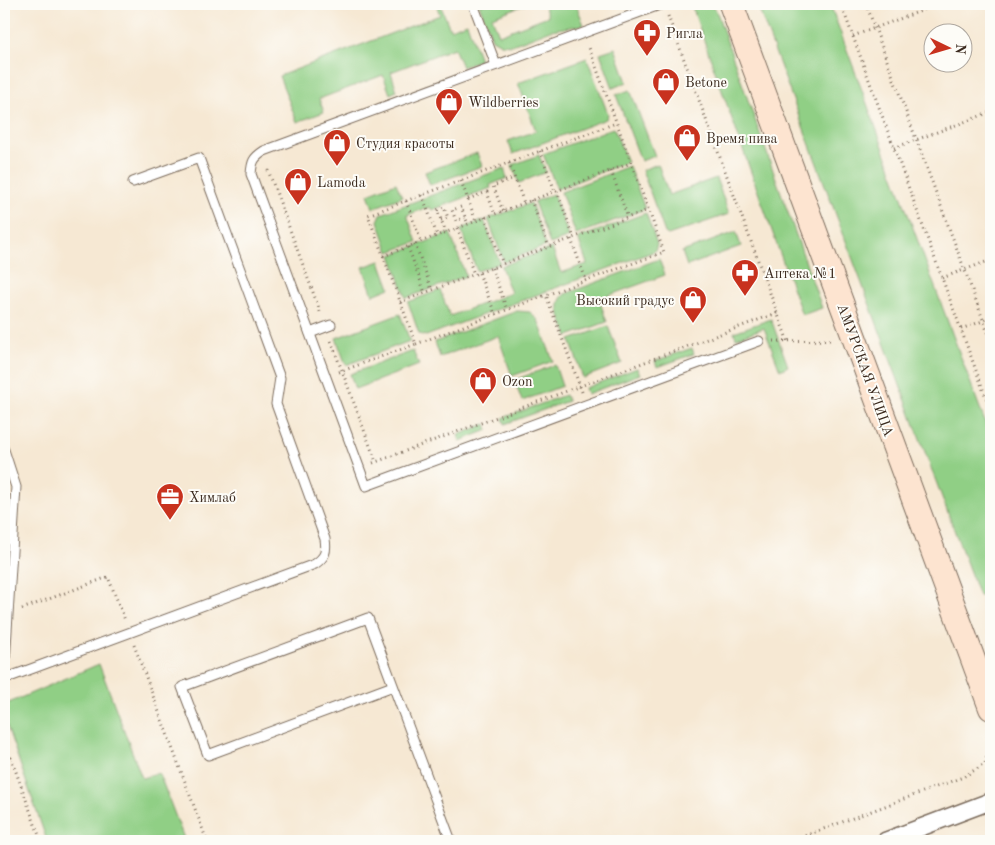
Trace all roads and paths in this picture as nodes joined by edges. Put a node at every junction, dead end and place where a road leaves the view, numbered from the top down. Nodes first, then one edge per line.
1 (473, 4) edge
2 (731, 4) edge
3 (841, 4) edge
4 (866, 4) edge
5 (940, 4) edge
6 (664, 8) edge
7 (875, 28) junction
8 (583, 33) junction
9 (853, 36) junction
10 (496, 65) junction
11 (991, 112) edge
12 (616, 123) junction
13 (916, 139) junction
14 (894, 148) junction
15 (540, 151) junction
16 (509, 163) junction
17 (632, 163) junction
18 (611, 171) junction
19 (514, 178) junction
20 (461, 180) junction
21 (133, 182) dead end
22 (556, 191) junction
23 (422, 195) junction
24 (468, 199) junction
25 (531, 200) junction
26 (406, 201) junction
27 (524, 203) junction
28 (648, 210) junction
29 (503, 211) junction
30 (494, 212) dead end
31 (465, 217) junction
32 (485, 218) junction
33 (628, 218) junction
34 (441, 220) dead end
35 (476, 221) junction
36 (468, 224) junction
37 (457, 228) junction
38 (446, 232) junction
39 (437, 235) junction
40 (573, 238) junction
41 (421, 241) junction
42 (415, 244) junction
43 (408, 246) junction
44 (549, 247) junction
45 (383, 256) junction
46 (991, 260) edge
47 (503, 264) junction
48 (492, 268) junction
49 (965, 270) junction
50 (479, 273) junction
51 (474, 275) junction
52 (942, 278) junction
53 (586, 280) junction
54 (432, 290) junction
55 (425, 293) junction
56 (546, 296) junction
57 (400, 302) junction
58 (507, 310) junction
59 (777, 313) junction
60 (495, 315) junction
61 (991, 318) edge
62 (984, 321) junction
63 (331, 325) dead end
64 (961, 329) junction
65 (310, 333) junction
66 (838, 340) dead end
67 (759, 341) joint
68 (991, 341) edge
69 (788, 342) junction
70 (416, 344) junction
71 (326, 377) junction
72 (580, 386) junction
73 (586, 405) junction
74 (991, 411) edge
75 (4, 450) edge
76 (360, 468) junction
77 (8, 614) junction
78 (129, 633) junction
79 (4, 679) edge
80 (393, 686) junction
81 (991, 708) edge
82 (988, 751) dead end
83 (6, 760) dead end
84 (991, 801) edge
85 (41, 841) edge
86 (207, 841) edge
87 (451, 841) edge
88 (791, 841) edge
89 (885, 841) edge

1 - 10 lane
2 - 81 street, АМУРСКАЯ УЛИЦА
3 - 9 path
4 - 7 path
5 - 7 path
6 - 8 lane
6 - 59 path
7 - 9 path
7 - 13 path
8 - 10 lane
8 - 12 path
9 - 14 path
10 - 65 lane
11 - 13 path
12 - 15 path
12 - 17 path
13 - 14 path
13 - 49 path
14 - 52 path
15 - 16 path
15 - 22 path
16 - 19 path
16 - 20 path
17 - 18 path
17 - 28 path
18 - 22 path
18 - 33 path
19 - 27 path
19 - 29 path
20 - 23 path
20 - 24 path
21 - 78 lane
22 - 25 path
22 - 40 path
23 - 26 path
23 - 39 path
24 - 30 path
24 - 35 path
25 - 27 path
25 - 44 path
26 - 41 path
26 - 45 path
27 - 29 path
28 - 33 path
28 - 53 path
29 - 32 path
31 - 31 path
31 - 36 path
32 - 35 path
32 - 47 path
33 - 40 path
34 - 38 path
35 - 36 path
36 - 37 path
37 - 38 path
37 - 51 path
38 - 39 path
39 - 41 path
40 - 44 path
40 - 53 path
41 - 42 path
42 - 43 path
42 - 54 path
43 - 45 path
43 - 55 path
44 - 47 path
45 - 57 path
46 - 49 path
47 - 48 path
48 - 50 path
48 - 58 path
49 - 52 path
49 - 62 path
50 - 51 path
50 - 60 path
51 - 54 path
52 - 64 path
53 - 56 path
54 - 55 path
55 - 57 path
56 - 58 path
56 - 72 path
57 - 70 path
58 - 60 path
59 - 69 path
59 - 72 path
60 - 70 path
61 - 62 path
62 - 64 path
62 - 68 path
63 - 65 lane
64 - 74 path
65 - 71 lane
66 - 69 path
67 - 69 path
67 - 73 lane
70 - 71 path
71 - 76 lane
72 - 73 path
72 - 76 path
73 - 76 lane
75 - 77 lane
77 - 78 path
77 - 79 lane
78 - 79 lane
78 - 86 path
80 - 80 lane
80 - 87 lane
82 - 88 path
83 - 85 path
84 - 89 street

